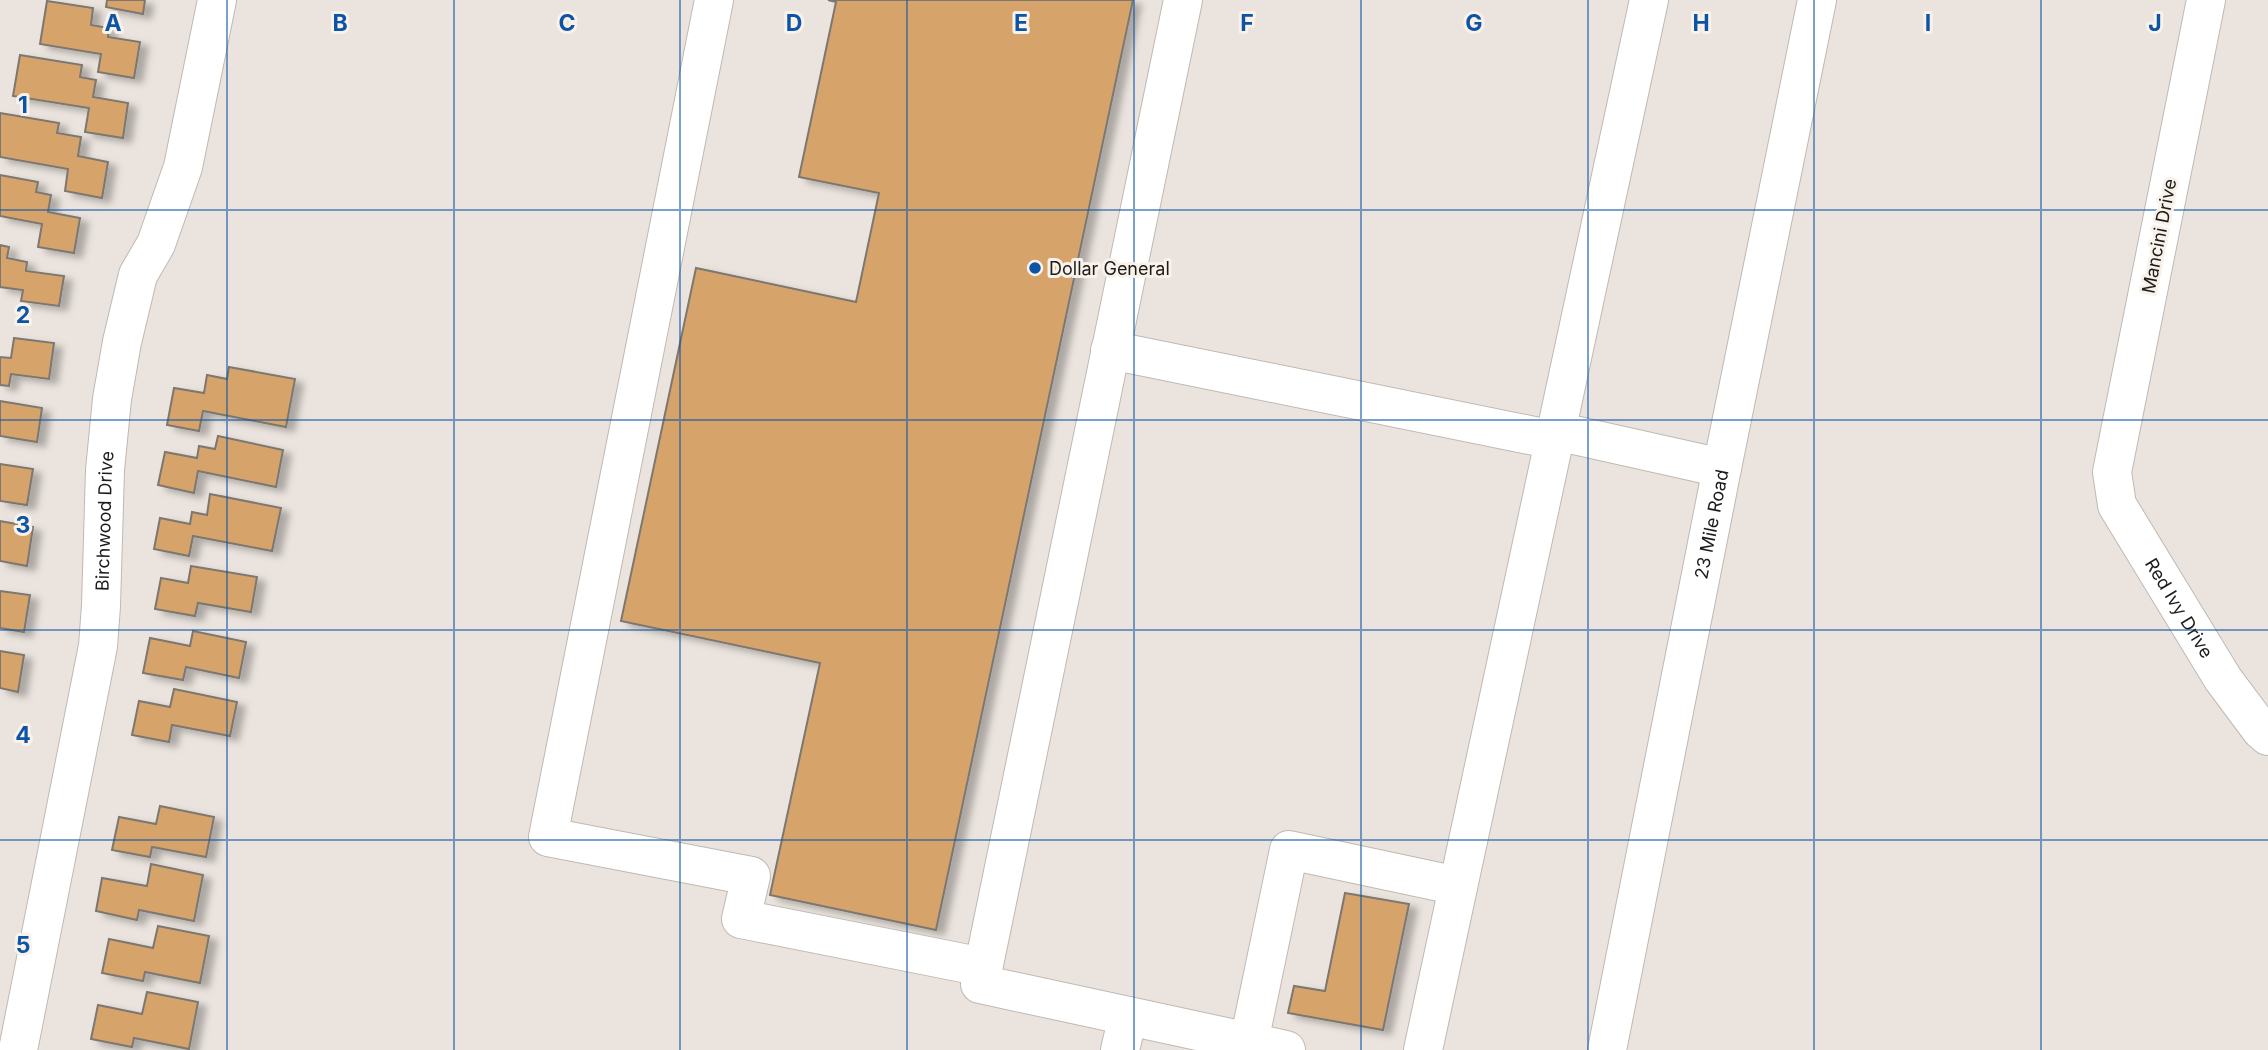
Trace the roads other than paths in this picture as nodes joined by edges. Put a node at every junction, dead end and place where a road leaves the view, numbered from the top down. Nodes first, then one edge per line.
1 (217, 0) edge
2 (714, 0) edge
3 (1183, 0) edge
4 (1649, 0) edge
5 (1817, 0) edge
6 (2206, 0) edge
7 (1110, 351) junction
8 (1555, 436) junction
9 (1722, 468) junction
10 (2112, 472) joint
11 (2268, 736) edge
12 (1458, 886) junction
13 (983, 967) junction
14 (1124, 1033) edge
15 (1249, 1042) junction
16 (18, 1050) edge
17 (1286, 1050) edge
18 (1423, 1050) edge
19 (1607, 1050) edge

1 - 16 street, Birchwood Drive
2 - 13 street
3 - 7 street
4 - 8 street
5 - 9 street, 23 Mile Road
6 - 10 street, Mancini Drive
7 - 8 street
7 - 13 street
8 - 9 street
8 - 12 street
9 - 19 street, 23 Mile Road
10 - 11 street, Red Ivy Drive
12 - 15 street
12 - 18 street
13 - 14 street
14 - 15 street
15 - 17 street

